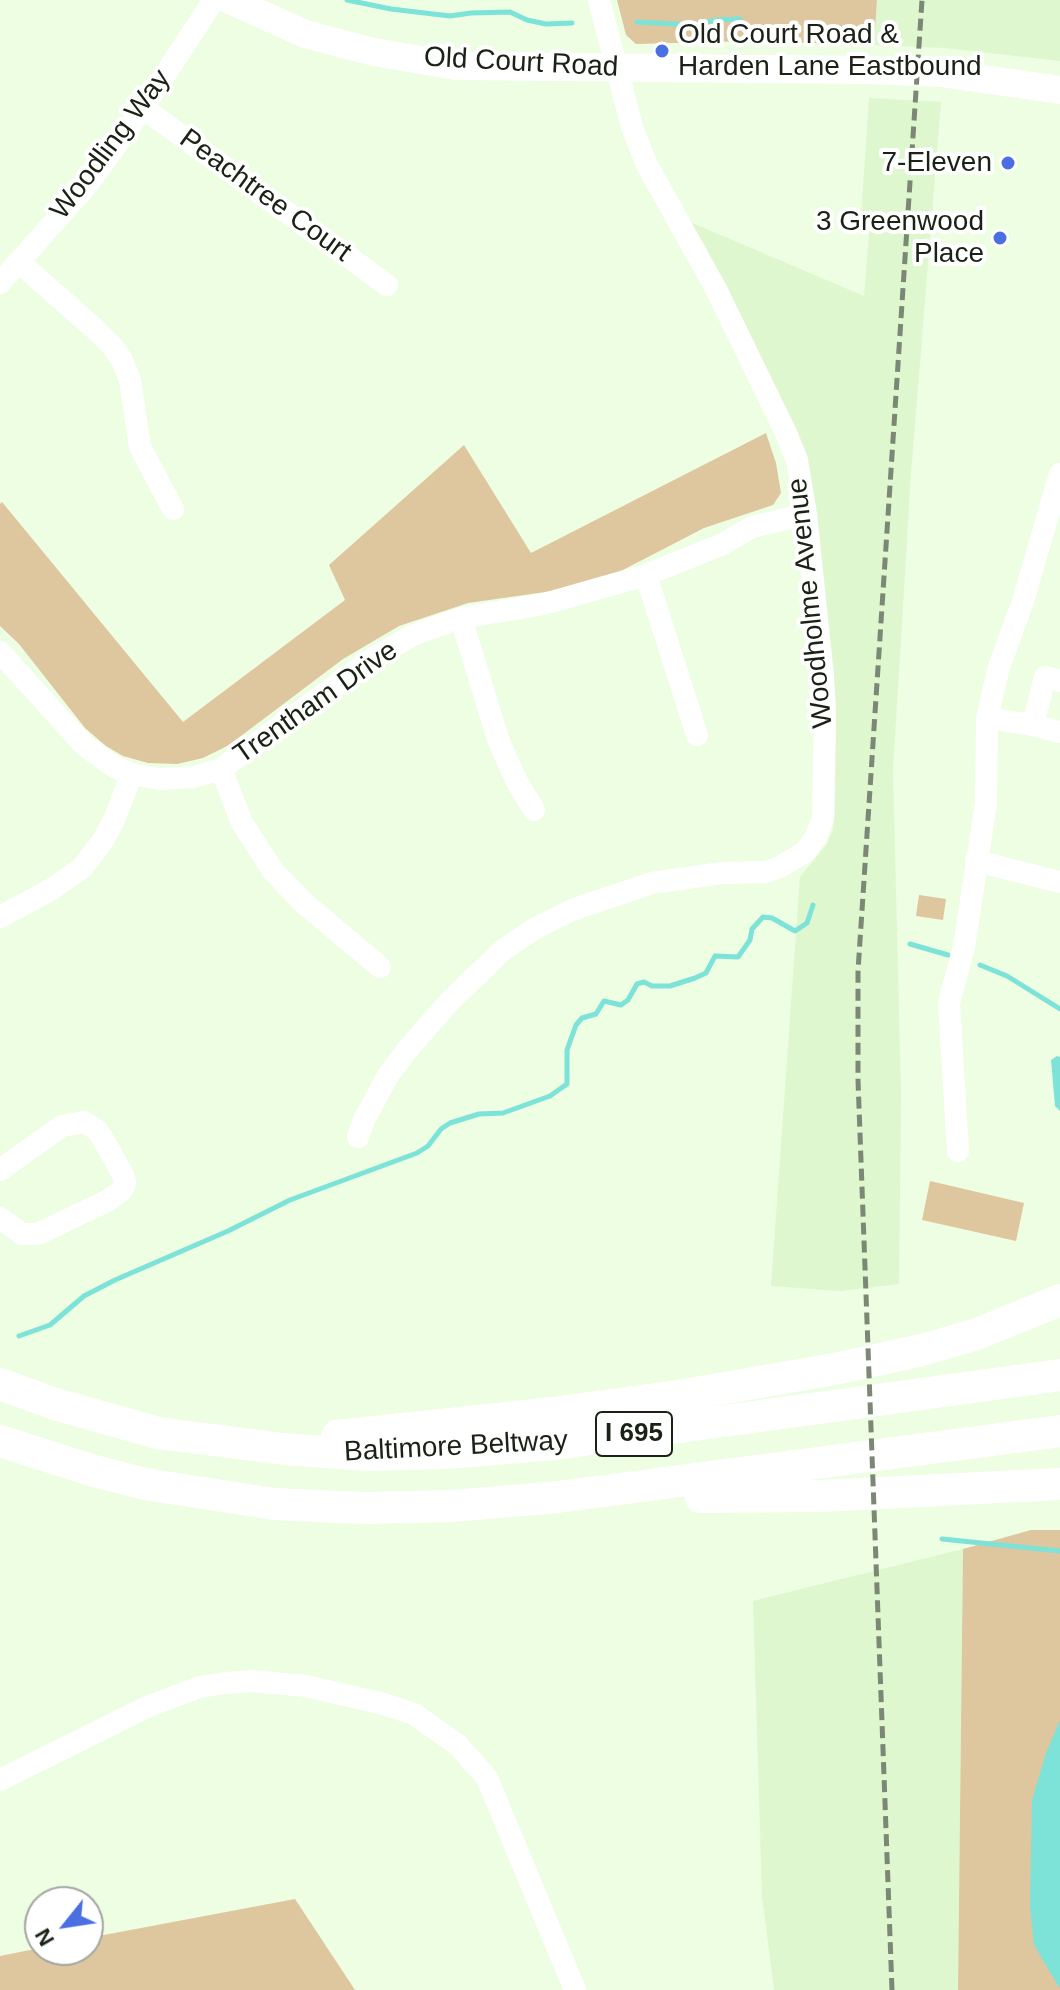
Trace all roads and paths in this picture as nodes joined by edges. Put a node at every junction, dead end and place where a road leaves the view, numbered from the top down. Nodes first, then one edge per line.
1 (214, 0) edge
2 (230, 0) edge
3 (599, 0) edge
4 (617, 69) junction
5 (1060, 90) edge
6 (143, 108) junction
7 (19, 262) junction
8 (0, 283) edge
9 (387, 285) dead end
10 (1060, 474) edge
11 (173, 509) dead end
12 (806, 514) junction
13 (646, 575) junction
14 (461, 618) junction
15 (0, 652) edge
16 (1060, 681) edge
17 (987, 718) junction
18 (1033, 725) junction
19 (1060, 732) edge
20 (697, 735) dead end
21 (221, 769) junction
22 (132, 774) junction
23 (534, 810) dead end
24 (976, 861) junction
25 (1060, 882) edge
26 (0, 917) edge
27 (380, 967) dead end
28 (358, 1137) dead end
29 (958, 1151) dead end
30 (0, 1170) edge
31 (0, 1218) edge
32 (1060, 1300) edge
33 (1049, 1377) edge
34 (0, 1384) edge
35 (1053, 1432) edge
36 (0, 1441) edge
37 (226, 1443) junction
38 (1057, 1484) edge
39 (558, 1497) junction
40 (0, 1780) edge
41 (575, 1990) edge

1 - 6 street, Woodling Way
2 - 4 main road, Old Court Road
3 - 4 street, Woodholme Avenue
4 - 5 main road, Old Court Road
4 - 12 street, Woodholme Avenue
6 - 7 street, Woodling Way
6 - 9 street, Peachtree Court
7 - 8 street, Woodling Way
7 - 11 street
10 - 17 street
12 - 13 street, Trentham Drive
12 - 28 street, Woodholme Avenue
13 - 14 street, Trentham Drive
13 - 20 street
14 - 21 street, Trentham Drive
14 - 23 street
15 - 22 street, Trentham Drive
16 - 18 street
17 - 18 street
17 - 24 street
18 - 19 street
21 - 22 street, Trentham Drive
21 - 27 street
22 - 26 street
24 - 25 street
24 - 29 street
30 - 31 street
32 - 37 highway
33 - 37 highway, Baltimore Beltway / I 695
34 - 37 highway, Baltimore Beltway / I 695
35 - 39 highway, Baltimore Beltway / I 695
36 - 39 highway, Baltimore Beltway / I 695
38 - 39 highway
40 - 41 street

